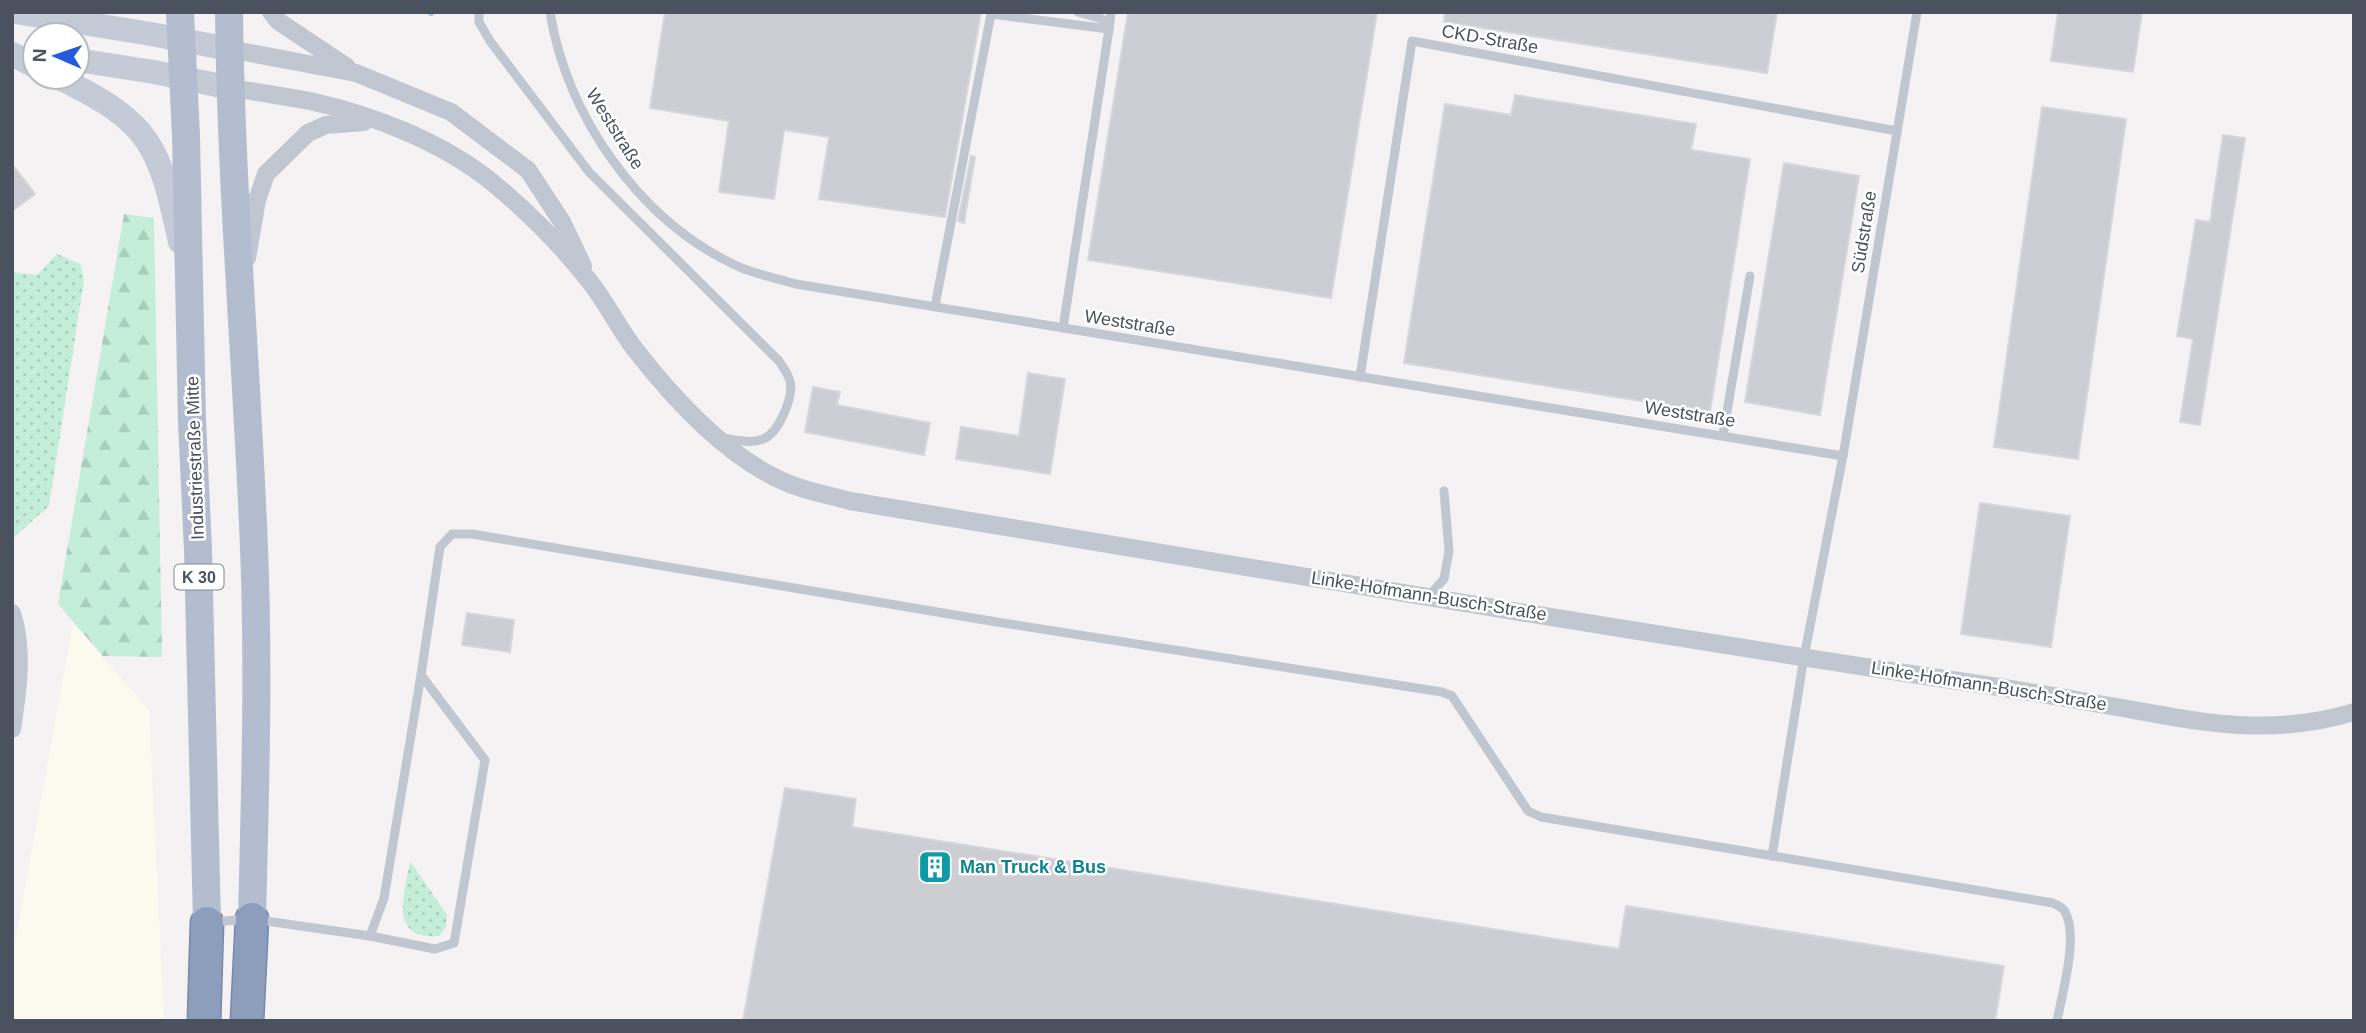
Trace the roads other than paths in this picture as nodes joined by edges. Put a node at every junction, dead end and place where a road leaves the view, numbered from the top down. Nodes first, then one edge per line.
1 (15, 12) edge
2 (229, 12) edge
3 (271, 12) edge
4 (479, 12) edge
5 (550, 12) edge
6 (1078, 12) edge
7 (1111, 12) edge
8 (1917, 12) edge
9 (181, 26) edge
10 (1108, 29) junction
11 (229, 49) junction
12 (91, 62) edge
13 (356, 73) junction
14 (183, 78) junction
15 (231, 88) junction
16 (86, 91) edge
17 (375, 121) junction
18 (1897, 131) junction
19 (1750, 276) dead end
20 (188, 282) junction
21 (590, 282) junction
22 (241, 296) junction
23 (935, 306) junction
24 (1063, 328) junction
25 (1360, 377) junction
26 (1723, 435) junction
27 (715, 437) junction
28 (1843, 456) junction
29 (1444, 491) dead end
30 (1428, 597) junction
31 (12, 613) edge
32 (1804, 657) junction
33 (421, 675) junction
34 (2354, 712) edge
35 (12, 729) edge
36 (1772, 856) junction
37 (252, 919) junction
38 (207, 923) junction
39 (370, 936) junction
40 (204, 1021) edge
41 (247, 1021) edge
42 (2057, 1021) edge

1 - 9 street
2 - 11 main road
3 - 13 street
4 - 27 lane
5 - 23 lane, Weststraße
6 - 10 lane
7 - 10 lane
8 - 18 lane, Südstraße
9 - 11 street
9 - 14 main road, K 30
10 - 23 lane
10 - 24 lane
11 - 13 street, Linke-Hofmann-Busch-Straße
11 - 15 main road
12 - 14 street
13 - 21 street, Linke-Hofmann-Busch-Straße
14 - 15 street
14 - 20 main road, Industriestraße Mitte / K 30
15 - 17 street, Linke-Hofmann-Busch-Straße
15 - 22 main road
16 - 20 street
17 - 21 street, Linke-Hofmann-Busch-Straße
17 - 22 street
18 - 25 lane, CKD-Straße
18 - 28 lane, Südstraße
19 - 26 lane
20 - 38 main road, Industriestraße Mitte / K 30
21 - 27 street, Linke-Hofmann-Busch-Straße
22 - 37 main road
23 - 24 lane, Weststraße
24 - 25 lane, Weststraße
25 - 26 lane, Weststraße
26 - 28 lane, Weststraße
27 - 30 street, Linke-Hofmann-Busch-Straße
28 - 32 lane, Südstraße
29 - 30 lane
30 - 32 street, Linke-Hofmann-Busch-Straße
31 - 35 street
32 - 34 street, Linke-Hofmann-Busch-Straße
32 - 36 lane, Südstraße
33 - 36 lane
33 - 39 lane
33 - 39 lane
36 - 42 lane
37 - 38 lane
37 - 39 lane
37 - 41 highway
38 - 40 highway, Industriestraße Mitte / K 30

